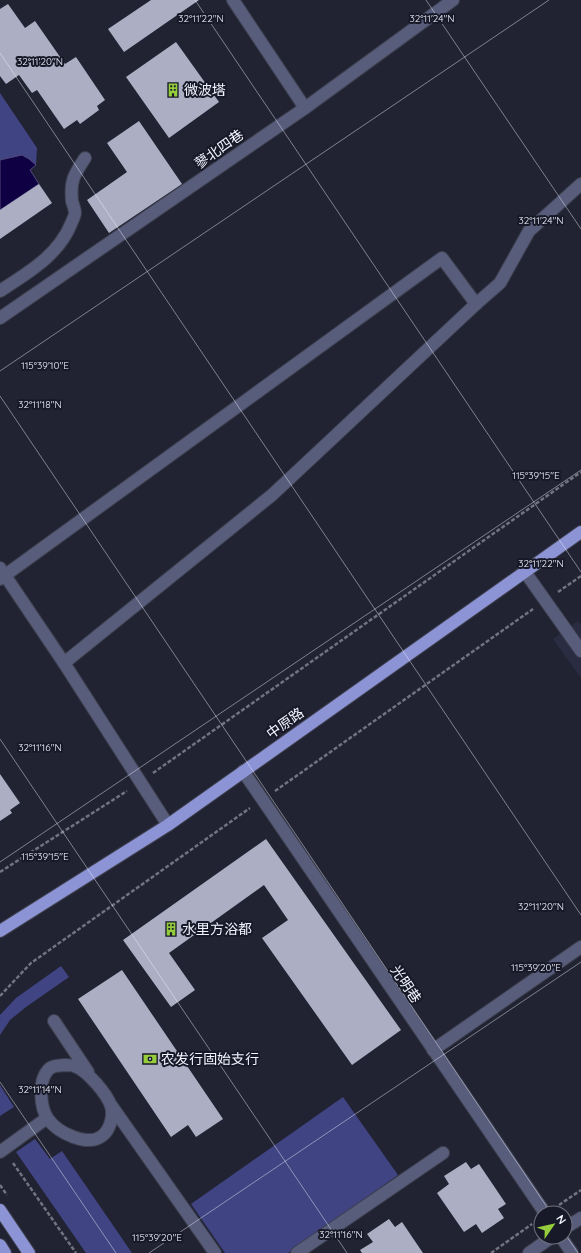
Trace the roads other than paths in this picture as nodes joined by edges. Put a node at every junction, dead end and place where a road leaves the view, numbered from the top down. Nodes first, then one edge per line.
1 (234, 0) edge
2 (452, 0) edge
3 (305, 108) junction
4 (85, 158) dead end
5 (581, 184) edge
6 (0, 291) edge
7 (476, 304) junction
8 (0, 318) edge
9 (581, 532) edge
10 (525, 572) junction
11 (2, 574) edge
12 (581, 651) edge
13 (64, 663) junction
14 (243, 771) junction
15 (168, 825) junction
16 (0, 931) edge
17 (581, 947) edge
18 (54, 1021) dead end
19 (433, 1050) junction
20 (93, 1079) junction
21 (111, 1105) junction
22 (47, 1118) junction
23 (2, 1151) edge
24 (443, 1153) dead end
25 (545, 1205) edge
26 (0, 1210) edge
27 (0, 1245) edge
28 (540, 1245) edge
29 (5, 1253) edge
30 (29, 1253) edge
31 (215, 1253) edge
32 (297, 1253) edge
33 (529, 1253) edge

1 - 3 street
2 - 3 street, 蓼北四巷
3 - 8 street, 蓼北四巷
4 - 6 street
5 - 7 street
7 - 11 street
7 - 13 street
9 - 10 main road, 中原路
10 - 12 street
10 - 14 main road, 中原路
11 - 13 street
13 - 15 street
14 - 15 main road, 中原路
14 - 19 street, 光明巷
15 - 16 main road, 中原路
17 - 19 street
18 - 20 street
19 - 25 street, 光明巷
20 - 21 street
20 - 22 street
21 - 22 street
21 - 31 street
22 - 23 street
24 - 32 street
26 - 30 main road
27 - 29 main road
28 - 33 street

